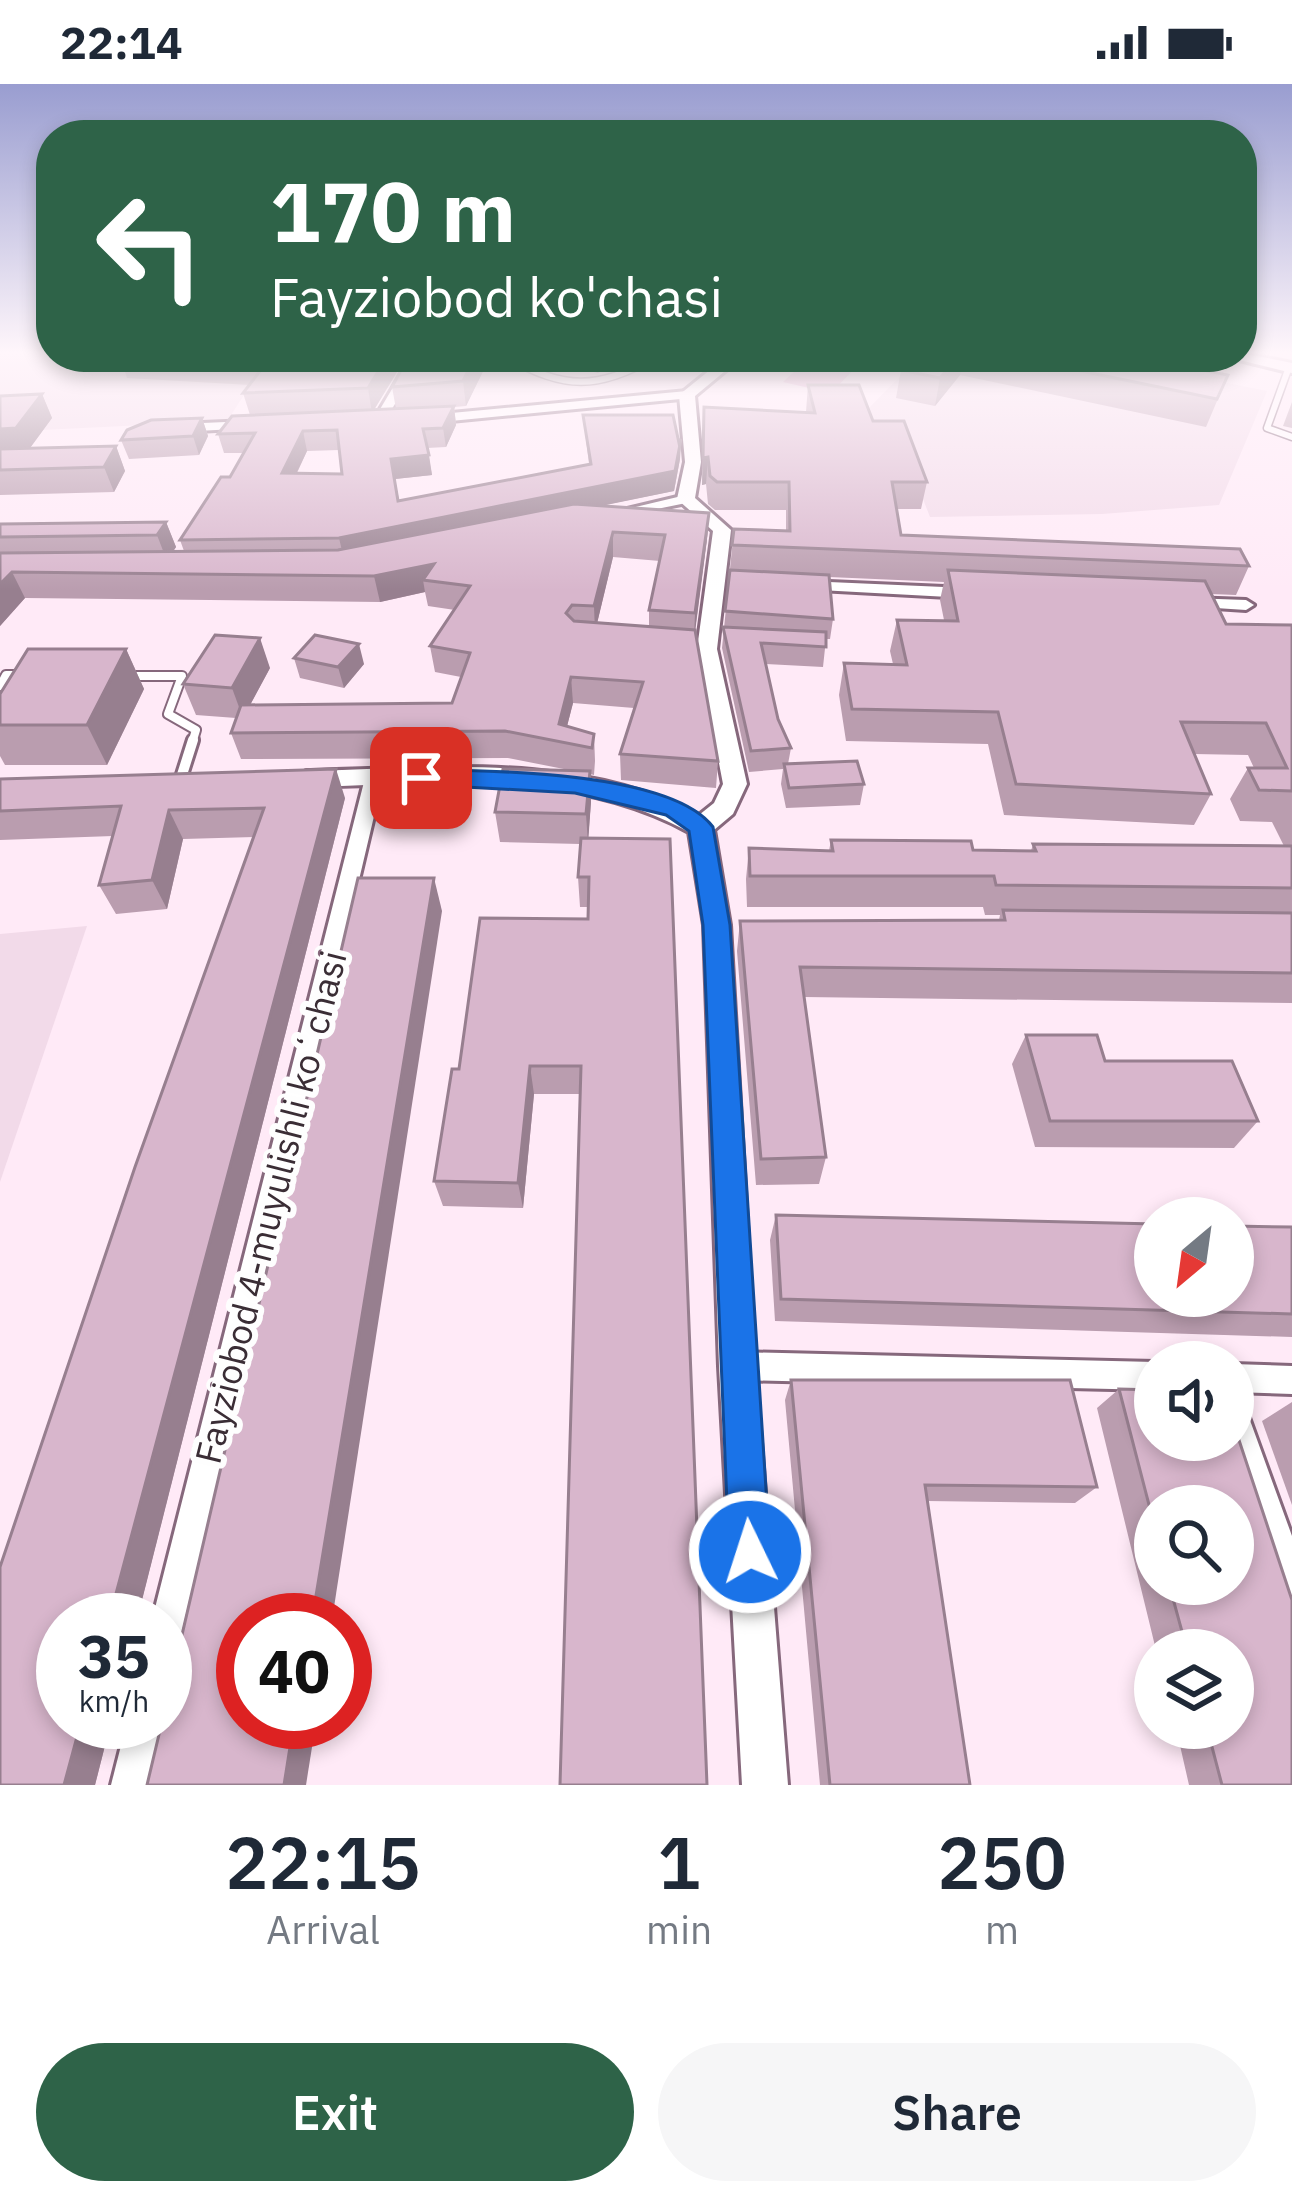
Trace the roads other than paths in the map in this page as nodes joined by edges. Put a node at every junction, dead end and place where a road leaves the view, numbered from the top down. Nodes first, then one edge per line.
1 (690, 432) edge
2 (686, 499) junction
3 (587, 520) edge
4 (786, 585) edge
5 (993, 594) edge
6 (1177, 602) edge
7 (1246, 605) dead end
8 (28, 675) edge
9 (116, 676) edge
10 (0, 686) edge
11 (374, 778) junction
12 (288, 780) edge
13 (180, 781) edge
14 (701, 827) junction
15 (737, 1366) junction
16 (1134, 1375) edge
17 (1254, 1379) edge
18 (1292, 1381) edge
19 (1250, 1461) edge
20 (1292, 1581) edge
21 (175, 1593) edge
22 (137, 1749) edge
23 (128, 1785) edge
24 (765, 1785) edge

1 - 2 street
2 - 3 street
2 - 14 street
4 - 5 street
6 - 7 street
8 - 10 lane
9 - 13 lane
11 - 12 street
11 - 14 street
11 - 21 street, Fayziobod 4-muyulishli koʻchasi
14 - 15 street
15 - 16 street
15 - 24 street
17 - 18 street
19 - 20 street
22 - 23 street

